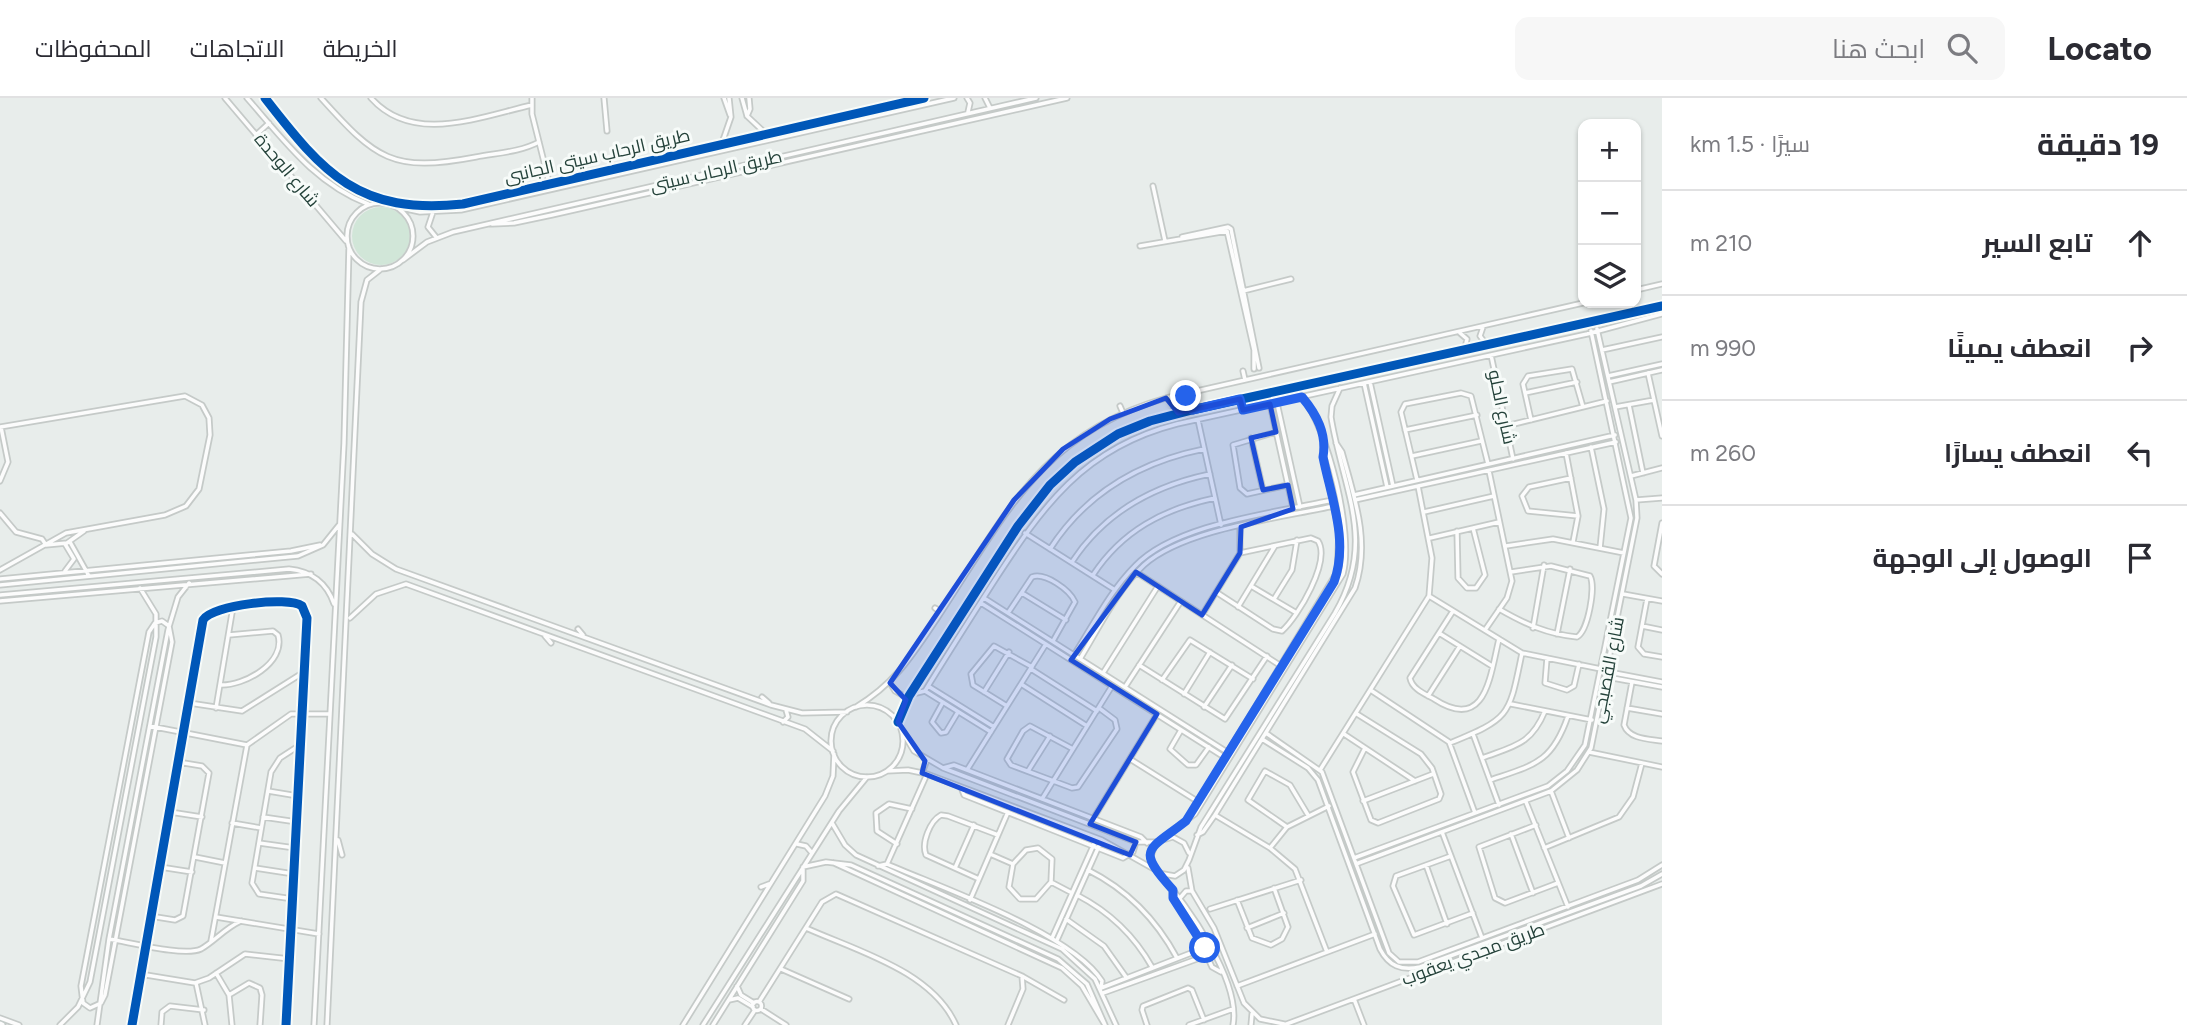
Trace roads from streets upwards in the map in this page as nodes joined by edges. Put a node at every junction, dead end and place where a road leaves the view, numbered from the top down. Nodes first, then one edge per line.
1 (225, 98) edge
2 (247, 98) edge
3 (265, 98) edge
4 (321, 98) edge
5 (370, 98) edge
6 (532, 98) edge
7 (604, 98) edge
8 (724, 98) edge
9 (740, 98) edge
10 (748, 98) edge
11 (895, 98) edge
12 (924, 98) edge
13 (940, 98) edge
14 (954, 98) edge
15 (967, 98) edge
16 (985, 98) edge
17 (1036, 98) edge
18 (1067, 98) edge
19 (730, 99) edge
20 (946, 100) junction
21 (1014, 103) junction
22 (896, 104) junction
23 (532, 105) junction
24 (881, 107) junction
25 (990, 108) junction
26 (1016, 110) junction
27 (968, 112) junction
28 (953, 116) junction
29 (731, 117) junction
30 (747, 117) junction
31 (865, 118) junction
32 (269, 123) junction
33 (954, 124) junction
34 (781, 130) junction
35 (607, 131) dead end
36 (890, 131) junction
37 (766, 133) junction
38 (256, 135) junction
39 (792, 135) junction
40 (295, 136) junction
41 (892, 138) junction
42 (539, 142) junction
43 (721, 143) junction
44 (287, 144) junction
45 (704, 147) junction
46 (810, 149) junction
47 (822, 154) junction
48 (694, 157) junction
49 (694, 176) junction
50 (550, 182) junction
51 (686, 184) junction
52 (1153, 186) dead end
53 (586, 201) junction
54 (370, 205) junction
55 (393, 206) junction
56 (595, 206) junction
57 (433, 212) junction
58 (490, 223) junction
59 (436, 237) junction
60 (1165, 241) junction
61 (348, 245) junction
62 (1140, 246) dead end
63 (403, 260) junction
64 (381, 269) junction
65 (1291, 279) dead end
66 (1662, 284) edge
67 (1641, 289) edge
68 (1242, 291) junction
69 (1578, 304) edge
70 (1662, 306) edge
71 (1662, 314) edge
72 (1473, 321) dead end
73 (1484, 325) junction
74 (1475, 328) junction
75 (1597, 329) junction
76 (1591, 331) junction
77 (1457, 332) junction
78 (1662, 337) edge
79 (1487, 345) junction
80 (1595, 346) junction
81 (1601, 347) junction
82 (1463, 350) junction
83 (1491, 355) junction
84 (1409, 362) junction
85 (1662, 364) edge
86 (1257, 368) dead end
87 (1662, 370) edge
88 (1243, 371) dead end
89 (1411, 373) junction
90 (1648, 373) junction
91 (1608, 376) junction
92 (1245, 380) junction
93 (1370, 382) junction
94 (1577, 382) junction
95 (1609, 382) junction
96 (1364, 383) junction
97 (1340, 388) junction
98 (1188, 393) junction
99 (1525, 393) junction
100 (1302, 397) junction
101 (1166, 398) junction
102 (1240, 399) junction
103 (1654, 400) junction
104 (1607, 401) junction
105 (1277, 402) junction
106 (1270, 404) junction
107 (1629, 405) junction
108 (1120, 406) dead end
109 (1583, 407) junction
110 (1615, 407) junction
111 (1192, 410) junction
112 (1243, 410) junction
113 (1123, 412) junction
114 (1170, 415) junction
115 (1476, 415) junction
116 (1198, 420) junction
117 (1531, 420) junction
118 (1506, 426) junction
119 (1661, 426) edge
120 (1, 427) edge
121 (1333, 428) junction
122 (1322, 430) junction
123 (1405, 430) junction
124 (1276, 432) junction
125 (1615, 435) junction
126 (1662, 436) edge
127 (1606, 437) junction
128 (1251, 438) junction
129 (1482, 441) junction
130 (1336, 442) junction
131 (1616, 442) junction
132 (344, 443) junction
133 (356, 443) junction
134 (1608, 444) junction
135 (1591, 447) junction
136 (1326, 448) junction
137 (1204, 449) junction
138 (1566, 453) junction
139 (1412, 456) junction
140 (1626, 457) junction
141 (1513, 458) junction
142 (1620, 458) junction
143 (1488, 464) junction
144 (1662, 468) edge
145 (1489, 471) junction
146 (1455, 472) junction
147 (1643, 473) junction
148 (2, 474) edge
149 (1210, 474) junction
150 (1631, 476) junction
151 (1457, 478) junction
152 (1571, 478) junction
153 (1417, 480) junction
154 (0, 481) edge
155 (1288, 485) junction
156 (1393, 486) junction
157 (1418, 486) junction
158 (1387, 487) junction
159 (1264, 490) junction
160 (1365, 495) junction
161 (1494, 496) junction
162 (1215, 498) junction
163 (1354, 498) junction
164 (1662, 498) edge
165 (1332, 500) junction
166 (1636, 500) junction
167 (1322, 502) junction
168 (1334, 506) junction
169 (1300, 507) junction
170 (1324, 508) junction
171 (1293, 509) junction
172 (1424, 512) junction
173 (0, 514) edge
174 (1262, 516) junction
175 (1578, 516) junction
176 (2, 522) edge
177 (1263, 522) junction
178 (1500, 522) junction
179 (340, 523) junction
180 (1357, 523) junction
181 (1662, 523) edge
182 (1221, 526) junction
183 (1240, 527) junction
184 (1473, 527) junction
185 (1345, 528) junction
186 (1338, 529) junction
187 (86, 530) junction
188 (72, 531) junction
189 (1457, 531) junction
190 (1025, 533) junction
191 (352, 534) junction
192 (57, 537) junction
193 (75, 538) junction
194 (1430, 538) junction
195 (1297, 540) junction
196 (1573, 542) junction
197 (65, 543) junction
198 (46, 545) junction
199 (323, 545) junction
200 (1276, 545) junction
201 (1506, 547) junction
202 (1600, 548) junction
203 (1660, 548) edge
204 (1050, 549) junction
205 (1240, 553) junction
206 (1624, 553) junction
207 (265, 554) junction
208 (79, 557) junction
209 (286, 558) junction
210 (74, 559) junction
211 (266, 560) junction
212 (996, 560) junction
213 (1072, 562) junction
214 (1544, 565) junction
215 (1004, 566) junction
216 (286, 569) junction
217 (1570, 569) junction
218 (0, 570) edge
219 (88, 570) junction
220 (63, 572) junction
221 (1136, 572) junction
222 (1511, 572) junction
223 (408, 573) junction
224 (1662, 574) edge
225 (33, 575) junction
226 (311, 575) junction
227 (1093, 575) junction
228 (89, 576) junction
229 (232, 576) junction
230 (2, 579) edge
231 (34, 582) junction
232 (189, 583) junction
233 (406, 584) junction
234 (2, 585) edge
235 (101, 586) junction
236 (1158, 586) junction
237 (1251, 586) junction
238 (1349, 586) junction
239 (140, 588) junction
240 (1355, 588) junction
241 (1116, 590) junction
242 (110, 591) junction
243 (473, 591) dead end
244 (1216, 592) junction
245 (1022, 593) junction
246 (465, 594) junction
247 (1623, 594) junction
248 (0, 595) edge
249 (1429, 596) junction
250 (984, 598) junction
251 (1274, 599) junction
252 (1647, 599) junction
253 (0, 601) edge
254 (1181, 601) junction
255 (1662, 601) edge
256 (981, 603) junction
257 (233, 607) junction
258 (998, 607) junction
259 (1238, 607) junction
260 (935, 608) dead end
261 (1104, 608) junction
262 (1325, 608) junction
263 (335, 609) junction
264 (1499, 609) junction
265 (1109, 611) junction
266 (1454, 611) junction
267 (941, 612) junction
268 (995, 612) junction
269 (1295, 612) junction
270 (1008, 613) junction
271 (1335, 613) junction
272 (1202, 615) junction
273 (1319, 618) junction
274 (348, 620) junction
275 (1066, 620) junction
276 (156, 622) junction
277 (1328, 624) junction
278 (169, 626) junction
279 (1642, 626) junction
280 (1030, 627) junction
281 (1533, 628) junction
282 (578, 629) dead end
283 (1662, 629) edge
284 (1485, 630) junction
285 (1027, 632) junction
286 (1439, 633) junction
287 (1557, 634) junction
288 (229, 635) junction
289 (543, 635) junction
290 (584, 637) junction
291 (1499, 639) junction
292 (1053, 641) junction
293 (551, 643) dead end
294 (615, 643) dead end
295 (1607, 643) junction
296 (1046, 644) junction
297 (1614, 644) junction
298 (604, 645) junction
299 (1460, 646) junction
300 (1079, 647) junction
301 (1292, 649) junction
302 (1085, 651) junction
303 (1009, 652) junction
304 (1210, 652) junction
305 (1298, 652) junction
306 (1522, 653) junction
307 (1074, 655) junction
308 (1267, 656) junction
309 (1662, 657) edge
310 (1548, 658) junction
311 (1080, 659) junction
312 (1579, 664) junction
313 (1231, 665) junction
314 (1139, 666) junction
315 (1282, 666) junction
316 (1492, 666) junction
317 (1031, 668) junction
318 (1602, 669) junction
319 (304, 672) junction
320 (1297, 672) junction
321 (1103, 673) junction
322 (1608, 674) junction
323 (1303, 675) junction
324 (715, 679) dead end
325 (1253, 679) junction
326 (1162, 680) junction
327 (704, 681) junction
328 (1632, 681) junction
329 (1662, 682) edge
330 (890, 683) junction
331 (1021, 684) junction
332 (220, 685) junction
333 (928, 686) junction
334 (1112, 686) junction
335 (686, 687) junction
336 (1125, 687) junction
337 (1662, 687) edge
338 (1267, 688) junction
339 (675, 689) dead end
340 (925, 691) junction
341 (1272, 691) junction
342 (1371, 691) junction
343 (985, 692) junction
344 (1184, 694) junction
345 (909, 696) junction
346 (1428, 696) junction
347 (762, 697) dead end
348 (1143, 699) junction
349 (943, 702) junction
350 (188, 703) junction
351 (1140, 704) junction
352 (1511, 704) junction
353 (771, 705) junction
354 (1007, 706) junction
355 (856, 707) junction
356 (1204, 707) junction
357 (216, 708) junction
358 (1627, 708) junction
359 (786, 710) junction
360 (1098, 710) junction
361 (1545, 711) junction
362 (302, 712) junction
363 (847, 712) junction
364 (958, 712) junction
365 (330, 714) junction
366 (1157, 714) junction
367 (1357, 714) junction
368 (1662, 715) edge
369 (1568, 716) junction
370 (1592, 720) junction
371 (783, 722) junction
372 (898, 722) junction
373 (150, 726) junction
374 (1087, 726) junction
375 (156, 727) junction
376 (343, 729) junction
377 (992, 729) junction
378 (1181, 730) junction
379 (902, 731) junction
380 (183, 732) junction
381 (1266, 733) junction
382 (1473, 733) junction
383 (1344, 734) junction
384 (1050, 736) junction
385 (1262, 739) junction
386 (1275, 739) junction
387 (347, 741) dead end
388 (1662, 741) edge
389 (1450, 743) junction
390 (1272, 744) junction
391 (247, 745) junction
392 (301, 745) junction
393 (1209, 747) junction
394 (1219, 747) junction
395 (1366, 748) junction
396 (1073, 749) junction
397 (1216, 752) junction
398 (1227, 752) junction
399 (1589, 752) junction
400 (834, 753) junction
401 (1224, 757) junction
402 (1482, 758) junction
403 (1130, 759) junction
404 (927, 760) junction
405 (178, 762) junction
406 (1240, 762) junction
407 (1642, 763) junction
408 (1246, 765) junction
409 (1662, 767) edge
410 (943, 768) junction
411 (967, 770) junction
412 (1219, 770) junction
413 (1320, 770) junction
414 (887, 771) junction
415 (1028, 771) junction
416 (925, 773) junction
417 (1434, 774) junction
418 (867, 777) junction
419 (992, 780) junction
420 (1490, 780) junction
421 (1053, 781) junction
422 (1415, 781) junction
423 (961, 786) junction
424 (990, 786) junction
425 (268, 791) junction
426 (1020, 791) junction
427 (1551, 791) junction
428 (298, 796) junction
429 (1017, 796) junction
430 (1042, 799) junction
431 (1196, 801) junction
432 (1363, 801) junction
433 (1526, 802) junction
434 (1499, 805) junction
435 (1329, 806) junction
436 (912, 809) junction
437 (1009, 811) junction
438 (169, 812) junction
439 (1475, 813) junction
440 (1195, 814) junction
441 (1215, 815) junction
442 (1308, 815) junction
443 (202, 817) junction
444 (263, 817) junction
445 (1093, 819) junction
446 (1205, 820) junction
447 (1186, 821) junction
448 (1455, 821) junction
449 (232, 822) junction
450 (297, 822) junction
451 (831, 823) junction
452 (974, 825) junction
453 (1536, 825) junction
454 (1067, 827) junction
455 (1287, 827) junction
456 (1457, 827) junction
457 (261, 828) junction
458 (1344, 828) junction
459 (1340, 832) junction
460 (1442, 832) junction
461 (1065, 833) junction
462 (1511, 834) junction
463 (999, 835) junction
464 (1196, 835) junction
465 (337, 837) junction
466 (1569, 838) junction
467 (1161, 839) junction
468 (1136, 842) junction
469 (1156, 842) junction
470 (258, 843) junction
471 (1147, 843) junction
472 (797, 844) junction
473 (897, 844) junction
474 (1096, 845) junction
475 (295, 848) junction
476 (1270, 848) junction
477 (1544, 848) junction
478 (812, 853) junction
479 (990, 854) junction
480 (1365, 854) junction
481 (342, 855) dead end
482 (856, 855) junction
483 (1130, 855) junction
484 (1451, 856) junction
485 (195, 857) junction
486 (1354, 858) junction
487 (1189, 860) junction
488 (1367, 860) junction
489 (322, 862) junction
490 (832, 862) junction
491 (225, 863) junction
492 (335, 864) junction
493 (887, 864) junction
494 (1013, 864) junction
495 (1356, 864) junction
496 (851, 865) junction
497 (1426, 865) junction
498 (1662, 865) edge
499 (878, 866) junction
500 (1187, 866) junction
501 (159, 867) junction
502 (803, 867) junction
503 (254, 868) junction
504 (955, 868) junction
505 (1088, 870) junction
506 (192, 872) junction
507 (1157, 872) junction
508 (294, 874) junction
509 (1662, 874) edge
510 (979, 879) junction
511 (1301, 879) junction
512 (321, 880) junction
513 (335, 880) junction
514 (1051, 882) junction
515 (1558, 883) junction
516 (771, 884) junction
517 (1662, 884) edge
518 (761, 887) dead end
519 (1274, 888) junction
520 (1617, 888) junction
521 (1173, 890) junction
522 (1192, 891) junction
523 (1533, 893) junction
524 (1074, 894) junction
525 (1619, 894) junction
526 (1180, 898) junction
527 (293, 900) junction
528 (970, 900) junction
529 (1237, 900) junction
530 (984, 907) junction
531 (1567, 907) junction
532 (1210, 909) dead end
533 (1284, 912) junction
534 (982, 913) junction
535 (1473, 913) junction
536 (150, 916) junction
537 (216, 917) junction
538 (1066, 919) junction
539 (999, 920) junction
540 (241, 921) junction
541 (1008, 924) junction
542 (1447, 924) junction
543 (1525, 925) junction
544 (806, 928) junction
545 (1247, 928) junction
546 (292, 929) junction
547 (995, 930) junction
548 (1035, 930) junction
549 (319, 934) junction
550 (1003, 934) junction
551 (1375, 934) junction
552 (1033, 935) junction
553 (1482, 938) junction
554 (109, 939) junction
555 (1055, 939) junction
556 (116, 940) junction
557 (211, 941) junction
558 (145, 945) junction
559 (1205, 948) junction
560 (1327, 952) junction
561 (749, 954) junction
562 (1208, 955) junction
563 (1177, 958) junction
564 (290, 959) junction
565 (1152, 967) junction
566 (780, 969) junction
567 (1221, 972) junction
568 (216, 973) junction
569 (140, 974) junction
570 (743, 976) junction
571 (1021, 976) junction
572 (1126, 977) junction
573 (195, 983) junction
574 (1034, 983) junction
575 (737, 986) junction
576 (1237, 986) junction
577 (1023, 989) junction
578 (1102, 990) junction
579 (229, 995) junction
580 (849, 999) dead end
581 (1354, 999) junction
582 (83, 1000) junction
583 (1064, 1000) dead end
584 (728, 1001) junction
585 (98, 1005) junction
586 (755, 1006) junction
587 (1234, 1008) junction
588 (204, 1010) junction
589 (1252, 1014) junction
590 (0, 1018) edge
591 (1204, 1020) junction
592 (1234, 1024) edge
593 (19, 1025) edge
594 (60, 1025) edge
595 (97, 1025) edge
596 (132, 1025) edge
597 (161, 1025) edge
598 (205, 1025) edge
599 (232, 1025) edge
600 (260, 1025) edge
601 (286, 1025) edge
602 (314, 1025) edge
603 (327, 1025) edge
604 (683, 1025) edge
605 (704, 1025) edge
606 (713, 1025) edge
607 (745, 1025) edge
608 (786, 1025) edge
609 (956, 1025) edge
610 (1008, 1025) edge
611 (1105, 1025) edge
612 (1116, 1025) edge
613 (1147, 1025) edge
614 (1189, 1025) edge
615 (1251, 1025) edge
616 (1285, 1025) edge
617 (1364, 1025) edge

1 - 38 street, شارع الوحدة
2 - 32 street, شارع الوحدة
3 - 40 street, طريق الرحاب سيتى الجانبى
4 - 42 street
5 - 23 street
6 - 23 street
7 - 35 street
8 - 29 street
9 - 19 street
9 - 30 street
10 - 30 street
11 - 22 street
12 - 22 street, طريق الرحاب سيتى الجانبى
13 - 20 street
14 - 20 street, طريق الرحاب سيتى
15 - 27 street
16 - 25 street
17 - 21 street, طريق الرحاب سيتى
18 - 26 street
19 - 29 street
20 - 31 street, طريق الرحاب سيتى
21 - 25 street, طريق الرحاب سيتى
21 - 26 street
22 - 24 street, طريق الرحاب سيتى الجانبى
23 - 42 street
24 - 31 street
24 - 34 street, طريق الرحاب سيتى الجانبى
25 - 27 street, طريق الرحاب سيتى
26 - 33 street
27 - 28 street, طريق الرحاب سيتى
28 - 33 street
28 - 36 street, طريق الرحاب سيتى
29 - 43 street
30 - 37 street
31 - 39 street, طريق الرحاب سيتى
32 - 38 street
32 - 44 street, شارع الوحدة
33 - 41 street
34 - 37 street, طريق الرحاب سيتى الجانبى
34 - 39 street
36 - 41 street
36 - 46 street, طريق الرحاب سيتى
37 - 43 street, طريق الرحاب سيتى الجانبى
38 - 61 street, شارع الوحدة
39 - 48 street, طريق الرحاب سيتى
40 - 44 street
40 - 50 street, طريق الرحاب سيتى الجانبى
41 - 47 street
42 - 50 street
43 - 45 street, طريق الرحاب سيتى الجانبى
44 - 54 street, شارع الوحدة
45 - 48 street
45 - 50 street, طريق الرحاب سيتى الجانبى
46 - 47 street
46 - 49 street, طريق الرحاب سيتى
47 - 51 street
48 - 57 street, طريق الرحاب سيتى
49 - 51 street
49 - 53 street, طريق الرحاب سيتى
51 - 56 street
52 - 60 street
53 - 56 street
53 - 58 street, طريق الرحاب سيتى
54 - 55 street
54 - 61 street
55 - 57 street, طريق الرحاب سيتى
55 - 63 street
56 - 58 street
57 - 59 street
58 - 59 street, طريق الرحاب سيتى
59 - 63 street, طريق الرحاب سيتى
60 - 62 street
60 - 68 street
61 - 64 street
61 - 132 street
63 - 64 street
64 - 133 street
65 - 68 street
66 - 67 street
68 - 86 street
69 - 73 street
70 - 79 street
71 - 75 street
72 - 74 street
73 - 74 street
73 - 79 street
74 - 77 street
75 - 76 street
75 - 81 street, شارع القصبجي
76 - 80 street, شارع القصبجي
76 - 83 street
77 - 82 street
77 - 92 street
78 - 81 street
79 - 82 street
80 - 81 street
80 - 104 street, شارع القصبجي
81 - 91 street, شارع القصبجي
82 - 84 street
83 - 89 street
83 - 118 street, شارع الحلو
84 - 89 street
84 - 102 street
85 - 91 street
87 - 90 street
88 - 92 street
89 - 93 street
90 - 95 street
90 - 103 street
91 - 95 street, شارع القصبجي
92 - 98 street
93 - 96 street
93 - 156 street
94 - 99 street
94 - 99 street
94 - 109 street
95 - 110 street, شارع القصبجي
96 - 97 street
96 - 158 street
97 - 100 street
97 - 121 street
98 - 101 street
98 - 111 street
99 - 117 street
100 - 105 street
100 - 122 street
101 - 113 street
101 - 114 street
102 - 111 street
102 - 112 street
103 - 107 street
103 - 119 street
104 - 109 street
104 - 125 street, شارع القصبجي
105 - 106 street
105 - 169 street
106 - 112 street
106 - 124 street
107 - 110 street
107 - 147 street
108 - 113 street
109 - 117 street
110 - 140 street, شارع القصبجي
111 - 114 street
112 - 116 street
113 - 267 street
114 - 212 street
115 - 123 street
115 - 123 street
115 - 129 street
116 - 137 street
116 - 190 street
117 - 118 street
118 - 141 street, شارع الحلو
119 - 126 street
120 - 148 street
120 - 187 street
121 - 122 street
121 - 130 street
122 - 136 street
123 - 139 street
124 - 128 street
124 - 155 street
125 - 127 street
125 - 131 street, شارع القصبجي
127 - 134 street
127 - 141 street
128 - 159 street
128 - 159 street
129 - 139 street
129 - 143 street
130 - 163 street
130 - 180 street
131 - 134 street
131 - 142 street, شارع القصبجي
132 - 133 street
132 - 179 street
133 - 191 street
134 - 135 street
135 - 138 street
135 - 202 street
136 - 165 street
136 - 185 street
137 - 149 street
137 - 204 street
138 - 145 street
138 - 152 street
139 - 153 street
140 - 142 street
140 - 150 street, شارع القصبجي
141 - 143 street
142 - 206 street, شارع القصبجي
143 - 146 street
144 - 147 street
145 - 151 street
145 - 161 street
146 - 151 street
146 - 153 street
147 - 150 street
148 - 154 street
149 - 162 street
149 - 213 street
150 - 166 street, شارع القصبجي
151 - 157 street
152 - 175 street
152 - 175 street
153 - 156 street
155 - 159 street
155 - 171 street
156 - 158 street
157 - 160 street
157 - 172 street
158 - 160 street
160 - 163 street
161 - 172 street
161 - 178 street
162 - 182 street
162 - 227 street
163 - 180 street
164 - 166 street
165 - 167 street
165 - 168 street
166 - 247 street, شارع القصبجي
167 - 169 street
167 - 170 street
168 - 170 street
168 - 186 street
169 - 171 street
170 - 177 street
171 - 174 street
172 - 194 street
173 - 176 street
174 - 177 street
174 - 182 street
175 - 196 street
176 - 198 street
177 - 183 street
178 - 184 street
178 - 201 street
179 - 199 street
179 - 263 street
180 - 238 street
180 - 240 street
181 - 203 street
182 - 241 street
183 - 205 street
183 - 221 street
184 - 189 street
184 - 189 street
185 - 186 street
185 - 262 street
186 - 301 street
187 - 188 street
187 - 193 street
188 - 192 street
188 - 193 street
189 - 194 street
190 - 204 street
190 - 215 street
191 - 223 street
191 - 274 street
192 - 197 street
192 - 198 street
193 - 197 street
194 - 249 street
195 - 200 street
195 - 251 street
195 - 269 street
196 - 201 street
196 - 202 street
197 - 198 street
197 - 208 street
197 - 210 street
198 - 218 street
199 - 207 street
199 - 209 street
200 - 205 street
200 - 237 street
201 - 222 street
202 - 206 street
203 - 224 street
204 - 213 street
205 - 244 street
206 - 295 street, شارع القصبجي
207 - 211 street
207 - 219 street
208 - 210 street
208 - 219 street
209 - 211 street
209 - 216 street
210 - 220 street
211 - 228 street
212 - 215 street
212 - 345 street
213 - 227 street
214 - 217 street
214 - 222 street
214 - 281 street
215 - 250 street
216 - 226 street
216 - 229 street
217 - 287 street
217 - 287 street
219 - 220 street
219 - 228 street
220 - 225 street
221 - 236 street
221 - 265 street
222 - 264 street
223 - 233 street
223 - 246 street
225 - 230 street
225 - 231 street
226 - 229 street
226 - 263 street
227 - 241 street
228 - 231 street
229 - 232 street
229 - 235 street
230 - 234 street
231 - 234 street
232 - 239 street
232 - 278 street
233 - 274 street
233 - 289 street
235 - 242 street
235 - 248 street
236 - 254 street
236 - 321 street
237 - 251 street
237 - 259 street
238 - 240 street
238 - 271 street
239 - 242 street
239 - 276 street
240 - 323 street
241 - 261 street
242 - 253 street
243 - 246 street
244 - 259 street
244 - 272 street
245 - 270 street
245 - 275 street
245 - 275 street
246 - 290 street
247 - 252 street
247 - 297 street, شارع القصبجي
249 - 266 street
249 - 342 street
250 - 256 street
250 - 258 street
251 - 269 street
252 - 255 street
252 - 279 street
254 - 272 street
254 - 314 street
256 - 268 street
256 - 333 street
257 - 288 street
257 - 319 street
257 - 350 street
258 - 268 street
258 - 270 street
259 - 269 street
260 - 267 street
261 - 265 street
261 - 300 street
262 - 271 street
262 - 273 street
263 - 365 street
264 - 281 street
264 - 284 street
265 - 302 street
266 - 284 street
266 - 286 street
267 - 330 street
268 - 285 street
270 - 280 street
271 - 277 street
272 - 308 street
273 - 277 street
273 - 305 street
274 - 376 street
275 - 292 street
276 - 278 street
276 - 582 street
276 - 582 street
277 - 320 street
278 - 373 street
278 - 375 street
279 - 283 street
279 - 309 street
280 - 285 street
280 - 292 street
281 - 287 street
282 - 290 street
284 - 291 street
285 - 296 street
286 - 299 street
286 - 346 street
288 - 332 street
288 - 332 street
289 - 293 street
289 - 335 street
290 - 298 street
291 - 306 street
291 - 316 street
292 - 307 street
294 - 298 street
295 - 297 street
295 - 318 street, شارع القصبجي
296 - 317 street
296 - 334 street
297 - 322 street, شارع القصبجي
298 - 327 street
299 - 316 street
299 - 346 street
300 - 302 street
300 - 307 street
301 - 305 street
301 - 315 street
302 - 311 street
303 - 317 street
303 - 343 street
303 - 343 street
304 - 313 street
304 - 326 street
304 - 344 street
305 - 341 street
306 - 310 street
306 - 352 street
307 - 311 street
308 - 315 street
308 - 325 street
310 - 312 street
310 - 312 street
311 - 321 street
312 - 318 street
313 - 325 street
313 - 356 street
314 - 326 street
314 - 336 street
315 - 338 street
316 - 346 street
317 - 331 street
317 - 360 street
318 - 370 street, شارع القصبجي
319 - 357 street
319 - 362 street
320 - 323 street
320 - 406 street
321 - 336 street
322 - 328 street
322 - 329 street
322 - 399 street, شارع القصبجي
323 - 381 street
324 - 327 street
325 - 356 street
326 - 344 street
327 - 353 street
328 - 337 street
328 - 358 street
330 - 345 street
330 - 355 street
331 - 354 street
331 - 374 street
332 - 357 street
333 - 340 street
333 - 377 street
334 - 351 street
334 - 360 street
335 - 339 street
335 - 371 street
336 - 348 street
338 - 341 street
338 - 398 street
340 - 345 street
340 - 349 street
341 - 412 street
342 - 367 street
342 - 389 street
343 - 354 street
344 - 356 street
345 - 372 street
347 - 353 street
348 - 351 street
348 - 394 street
349 - 364 street
349 - 364 street
350 - 357 street
350 - 380 street
351 - 366 street
352 - 361 street
352 - 382 street
353 - 359 street
354 - 377 street
355 - 363 street
355 - 372 street
358 - 368 street
358 - 388 street
359 - 363 street
359 - 371 street
360 - 374 street
360 - 421 street
361 - 369 street
361 - 402 street
362 - 365 street
362 - 391 street
362 - 392 street
363 - 400 street
364 - 377 street
365 - 489 street
366 - 378 street
366 - 403 street
367 - 383 street
367 - 417 street
369 - 370 street
369 - 420 street
370 - 434 street, شارع القصبجي
371 - 400 street
372 - 379 street
373 - 375 street
373 - 554 street
374 - 396 street
375 - 380 street
375 - 556 street
376 - 387 street
376 - 465 street
377 - 411 street
378 - 393 street
378 - 393 street
379 - 404 street
379 - 414 street
380 - 391 street
380 - 405 street
381 - 385 street
381 - 386 street
382 - 389 street
382 - 402 street
383 - 395 street
383 - 413 street
384 - 396 street
384 - 415 street
384 - 415 street
385 - 390 street
385 - 408 street
386 - 390 street
386 - 413 street
389 - 439 street
390 - 435 street
391 - 449 street
392 - 425 street
392 - 428 street
393 - 397 street
394 - 397 street
394 - 398 street
395 - 422 street
395 - 432 street
396 - 421 street
397 - 401 street
398 - 401 street
399 - 407 street
399 - 427 street, شارع القصبجي
400 - 418 street
400 - 472 street
401 - 412 street
402 - 420 street
403 - 431 street
403 - 445 street
404 - 410 street
404 - 416 street
405 - 438 street
405 - 443 street
406 - 408 street
406 - 446 street
407 - 409 street
407 - 466 street
408 - 441 street
410 - 411 street
410 - 424 street
411 - 419 street
412 - 431 street
412 - 440 street
413 - 458 street
414 - 416 street
414 - 418 street
415 - 421 street
416 - 423 street
416 - 436 street
417 - 422 street
417 - 432 street
418 - 451 street
419 - 424 street
419 - 426 street
420 - 434 street
421 - 430 street
422 - 432 street
423 - 437 street
423 - 454 street
424 - 429 street
425 - 428 street
425 - 444 street
426 - 429 street
426 - 430 street
427 - 433 street, شارع القصبجي
427 - 466 street
428 - 450 street
429 - 468 street
430 - 445 street
431 - 447 street
433 - 453 street
433 - 456 street, شارع القصبجي
434 - 439 street, شارع القصبجي
435 - 442 street
435 - 459 street
436 - 473 street
436 - 473 street
437 - 461 street
437 - 463 street
438 - 443 street
438 - 501 street
439 - 448 street, شارع القصبجي
440 - 446 street
440 - 447 street
441 - 464 street
441 - 476 street
442 - 455 street
442 - 455 street
443 - 485 street
444 - 450 street
444 - 457 street
445 - 471 street
446 - 464 street
447 - 467 street
448 - 456 street
448 - 480 street, شارع القصبجي
449 - 457 street
449 - 491 street
450 - 475 street
451 - 478 street
451 - 482 street
452 - 463 street
452 - 504 street
452 - 504 street
453 - 462 street
453 - 477 street
454 - 461 street
454 - 483 street
455 - 476 street
456 - 460 street, شارع القصبجي
457 - 470 street
458 - 459 street
458 - 486 street
459 - 551 street
460 - 484 street
460 - 488 street, شارع القصبجي
461 - 474 street
462 - 523 street
462 - 523 street
463 - 479 street
464 - 487 street
465 - 481 street
465 - 492 street
466 - 477 street
467 - 469 street
467 - 487 street
468 - 471 street
468 - 483 street
469 - 471 street
469 - 507 street
470 - 475 street
470 - 503 street
472 - 478 street
472 - 516 street
473 - 493 street
474 - 483 street
474 - 505 street
474 - 524 street
475 - 508 street
476 - 511 street
477 - 515 street
478 - 502 street
479 - 494 street
479 - 510 street
480 - 486 street, شارع القصبجي
480 - 488 street
482 - 496 street
482 - 499 street
483 - 507 street
484 - 497 street
484 - 535 street
485 - 491 street
485 - 506 street
486 - 495 street
487 - 500 street
488 - 495 street, شارع القصبجي
489 - 492 street
489 - 512 street
490 - 496 street
490 - 502 street
490 - 611 street
491 - 537 street
492 - 513 street
493 - 499 street
493 - 528 street
494 - 514 street
494 - 514 street
495 - 553 street
496 - 547 street
497 - 542 street
497 - 542 street
498 - 520 street
499 - 534 street
500 - 507 street
500 - 522 street
501 - 506 street
501 - 536 street
502 - 561 street
502 - 570 street
503 - 508 street
503 - 527 street
504 - 510 street
505 - 524 street
505 - 563 street
506 - 536 street
507 - 521 street
508 - 527 street
509 - 525 street
510 - 528 street
511 - 519 street
511 - 560 street
512 - 513 street
512 - 549 street
513 - 603 street
514 - 524 street
515 - 523 street
515 - 531 street
516 - 518 street
516 - 604 street
517 - 581 street, طريق مجدي يعقوب
519 - 529 street
519 - 533 street
520 - 525 street
520 - 531 street
521 - 526 street
521 - 559 street
522 - 526 street
522 - 576 street
524 - 538 street
524 - 555 street
524 - 565 street
525 - 543 street
526 - 567 street
527 - 546 street
528 - 530 street
529 - 532 street
529 - 545 street
530 - 534 street
530 - 548 street
531 - 543 street
533 - 545 street
533 - 545 street
534 - 539 street
535 - 542 street
535 - 553 street
536 - 558 street
537 - 540 street
537 - 557 street
538 - 555 street
538 - 572 street
539 - 541 street
539 - 547 street
540 - 546 street
540 - 557 street
541 - 550 street
541 - 552 street
543 - 551 street
543 - 553 street
544 - 566 street
544 - 571 street
544 - 609 street
546 - 549 street
546 - 564 street
547 - 550 street
548 - 552 street
548 - 555 street
549 - 602 street
550 - 611 street
551 - 560 street
552 - 578 street
554 - 556 street
554 - 585 street
555 - 578 street
556 - 558 street
556 - 585 street
557 - 558 street
558 - 569 street
559 - 562 street
559 - 563 street
560 - 576 street
561 - 570 street
561 - 605 street
562 - 567 street
562 - 578 street
563 - 565 street
564 - 568 street
564 - 601 street
565 - 572 street
566 - 580 street
566 - 586 street
567 - 587 street
568 - 573 street
568 - 579 street
569 - 573 street
569 - 596 street
570 - 575 street
571 - 574 street
571 - 577 street
572 - 578 street
573 - 588 street
574 - 577 street
574 - 583 street
575 - 584 street
575 - 586 street
576 - 589 street
577 - 610 street
578 - 612 street
579 - 599 street
579 - 600 street
581 - 616 street, طريق مجدي يعقوب
581 - 617 street
582 - 585 street
582 - 594 street
584 - 586 street
584 - 606 street
585 - 595 street
586 - 607 street
586 - 608 street
587 - 591 street
587 - 592 street
588 - 597 street
588 - 598 street
589 - 615 street
589 - 616 street
590 - 593 street
591 - 613 street
591 - 614 street

